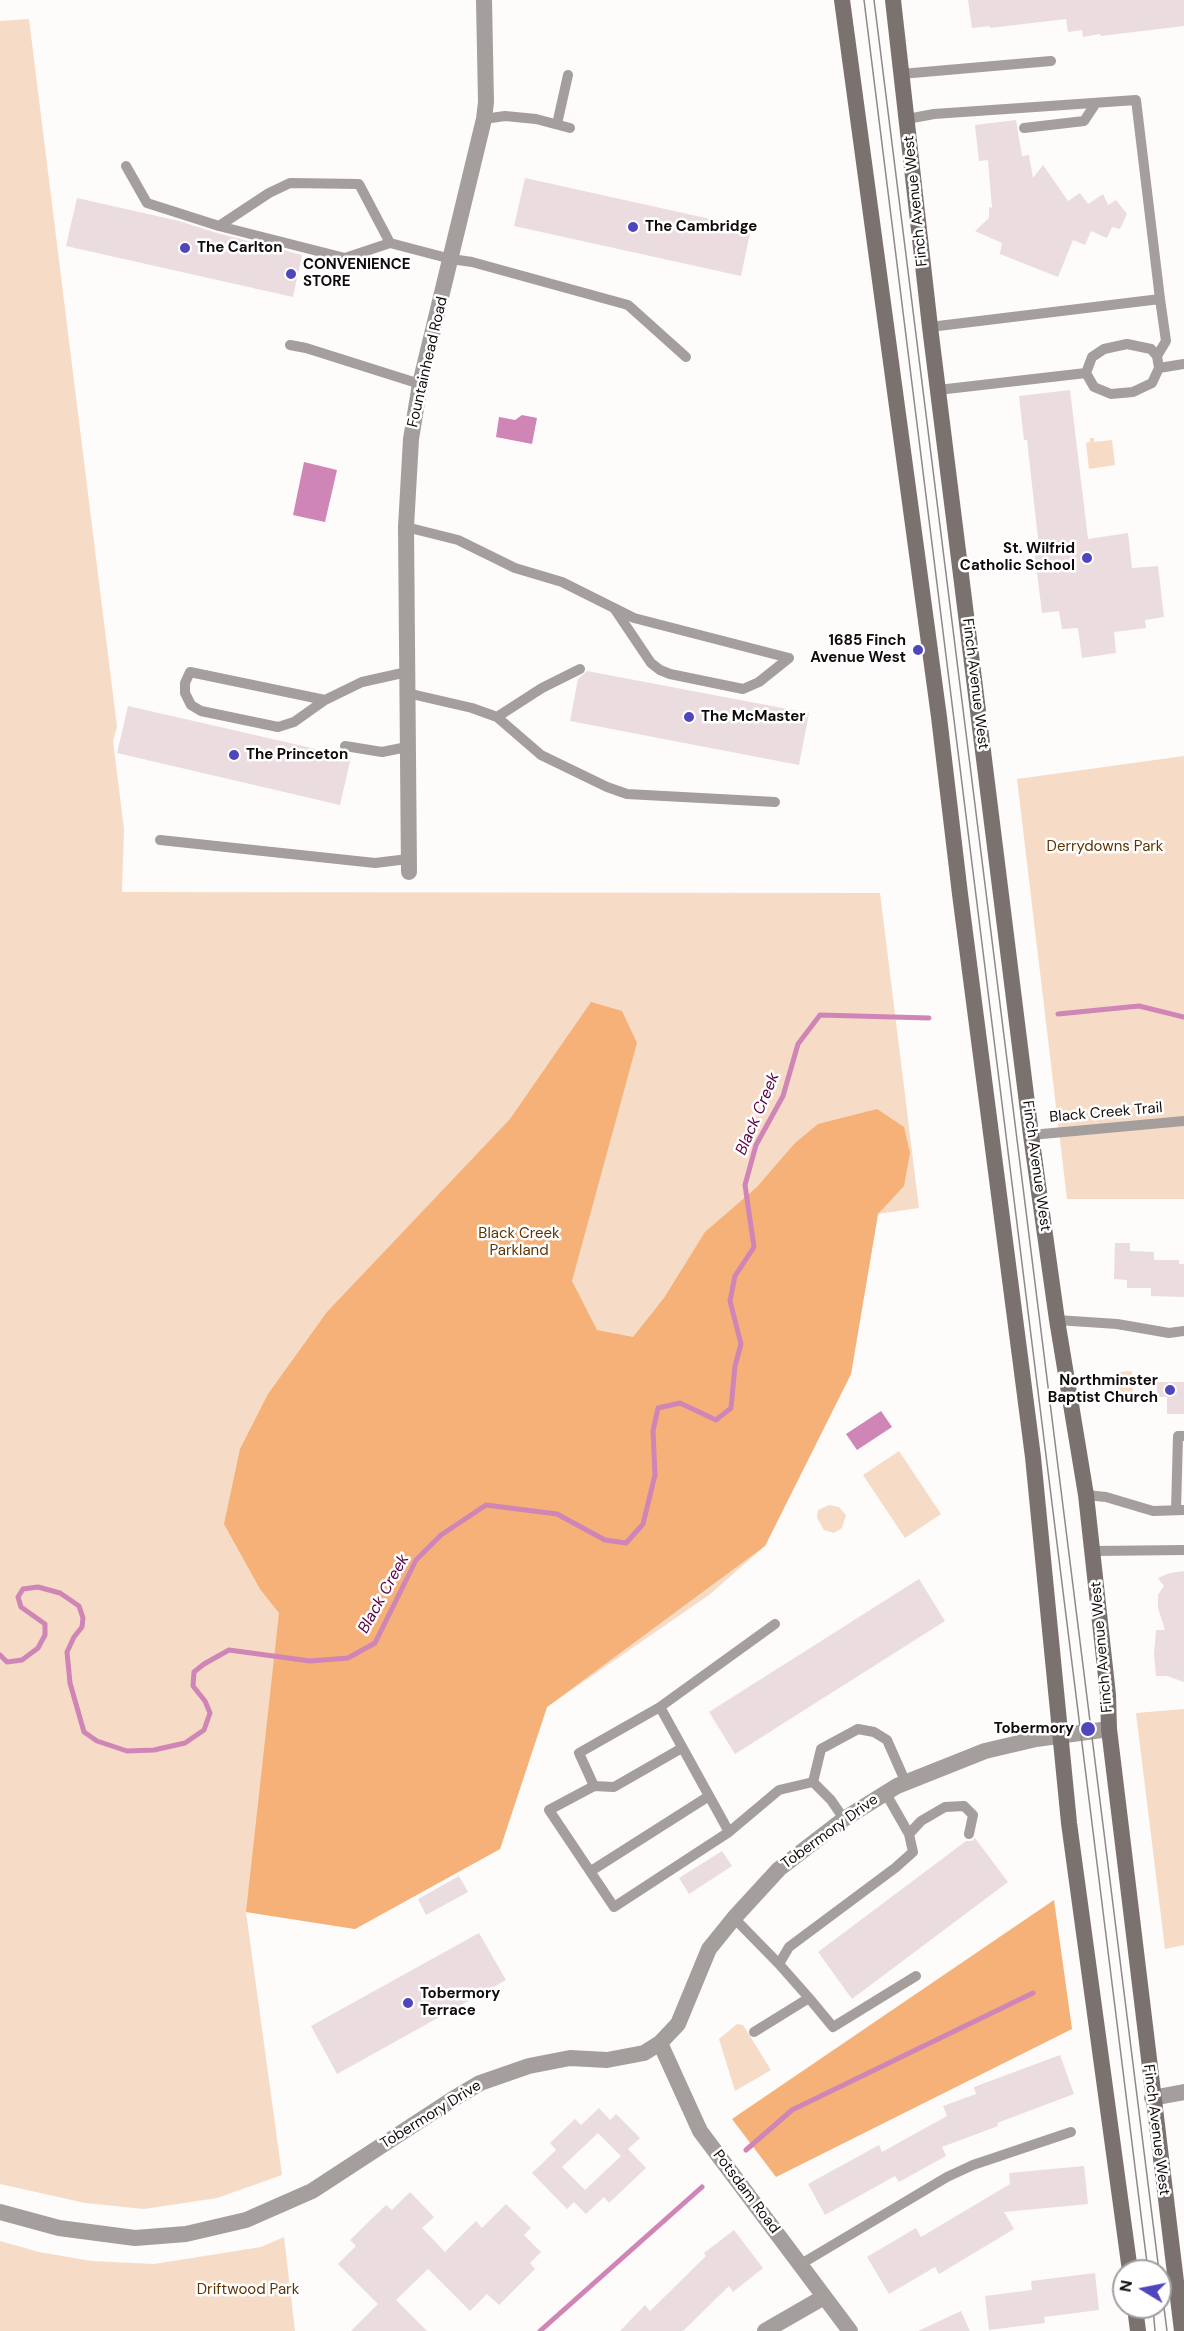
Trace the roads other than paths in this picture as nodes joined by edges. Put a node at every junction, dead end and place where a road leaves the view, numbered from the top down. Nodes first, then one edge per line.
1 (484, 0) edge
2 (842, 0) edge
3 (893, 0) edge
4 (1051, 61) dead end
5 (901, 74) junction
6 (568, 75) dead end
7 (1096, 103) junction
8 (484, 119) junction
9 (907, 119) junction
10 (557, 124) junction
11 (570, 128) dead end
12 (1024, 128) dead end
13 (126, 166) dead end
14 (219, 226) junction
15 (390, 243) junction
16 (451, 259) junction
17 (1160, 299) junction
18 (930, 327) junction
19 (290, 345) dead end
20 (1157, 356) junction
21 (686, 357) dead end
22 (1184, 364) edge
23 (1159, 368) junction
24 (1086, 373) junction
25 (420, 384) junction
26 (938, 390) junction
27 (406, 527) junction
28 (614, 608) junction
29 (580, 669) dead end
30 (407, 672) junction
31 (406, 693) junction
32 (325, 700) junction
33 (497, 717) junction
34 (345, 746) dead end
35 (407, 747) junction
36 (775, 802) dead end
37 (160, 840) dead end
38 (408, 865) joint
39 (1184, 1121) edge
40 (1031, 1135) junction
41 (1057, 1320) junction
42 (1184, 1331) edge
43 (1184, 1436) edge
44 (1086, 1495) junction
45 (1180, 1510) edge
46 (1184, 1550) edge
47 (1092, 1551) junction
48 (775, 1624) dead end
49 (660, 1707) junction
50 (1109, 1729) junction
51 (1060, 1735) junction
52 (682, 1748) junction
53 (813, 1782) junction
54 (906, 1783) junction
55 (594, 1786) junction
56 (885, 1792) junction
57 (709, 1796) junction
58 (844, 1819) junction
59 (729, 1832) junction
60 (909, 1834) junction
61 (969, 1834) dead end
62 (591, 1871) junction
63 (734, 1918) junction
64 (779, 1964) junction
65 (916, 1977) dead end
66 (808, 1998) junction
67 (754, 2032) dead end
68 (660, 2043) junction
69 (1184, 2092) edge
70 (1152, 2098) junction
71 (1071, 2132) dead end
72 (0, 2212) edge
73 (1128, 2259) edge
74 (801, 2264) junction
75 (824, 2297) junction
76 (765, 2331) edge
77 (850, 2331) edge
78 (1182, 2331) edge

1 - 8 street, Fountainhead Road
2 - 51 main road
3 - 5 main road, Finch Avenue West
4 - 5 lane
5 - 9 main road, Finch Avenue West
6 - 10 lane
7 - 9 lane
7 - 12 lane
7 - 17 lane
8 - 10 lane
8 - 16 street, Fountainhead Road
9 - 18 main road, Finch Avenue West
10 - 11 lane
13 - 14 lane
14 - 15 lane
14 - 15 lane
15 - 16 lane
16 - 21 lane
16 - 25 street, Fountainhead Road
17 - 18 lane
17 - 20 lane
18 - 26 main road, Finch Avenue West
19 - 25 lane
20 - 23 lane
20 - 24 lane
22 - 23 lane
23 - 24 lane
24 - 26 lane
25 - 27 street, Fountainhead Road
26 - 40 main road, Finch Avenue West
27 - 28 lane
27 - 30 street, Fountainhead Road
28 - 28 lane
29 - 33 lane
30 - 31 street, Fountainhead Road
30 - 32 lane
31 - 33 lane
31 - 35 street, Fountainhead Road
32 - 32 lane
33 - 36 lane
34 - 35 lane
35 - 38 street, Fountainhead Road
37 - 38 lane
39 - 40 lane, Black Creek Trail
40 - 41 main road, Finch Avenue West
41 - 42 lane
41 - 44 main road, Finch Avenue West
43 - 45 lane
44 - 45 lane
44 - 47 main road, Finch Avenue West
46 - 47 lane
47 - 50 main road, Finch Avenue West
48 - 49 lane
49 - 52 lane
49 - 55 lane
50 - 51 street, Tobermory Drive
50 - 70 main road, Finch Avenue West
51 - 54 street, Tobermory Drive
51 - 73 main road
52 - 55 lane
52 - 57 lane
53 - 54 lane
53 - 58 lane
53 - 59 lane
54 - 56 street, Tobermory Drive
55 - 62 lane
56 - 58 street, Tobermory Drive
56 - 60 lane
57 - 59 lane
57 - 62 lane
58 - 63 street, Tobermory Drive
59 - 62 lane
60 - 61 lane
60 - 64 lane
63 - 64 lane
63 - 68 street, Tobermory Drive
64 - 66 lane
65 - 66 lane
66 - 67 lane
68 - 72 street, Tobermory Drive
68 - 74 street, Potsdam Road
69 - 70 street
70 - 78 main road, Finch Avenue West
71 - 74 lane
74 - 75 street, Potsdam Road
75 - 76 street
75 - 77 street, Potsdam Road

